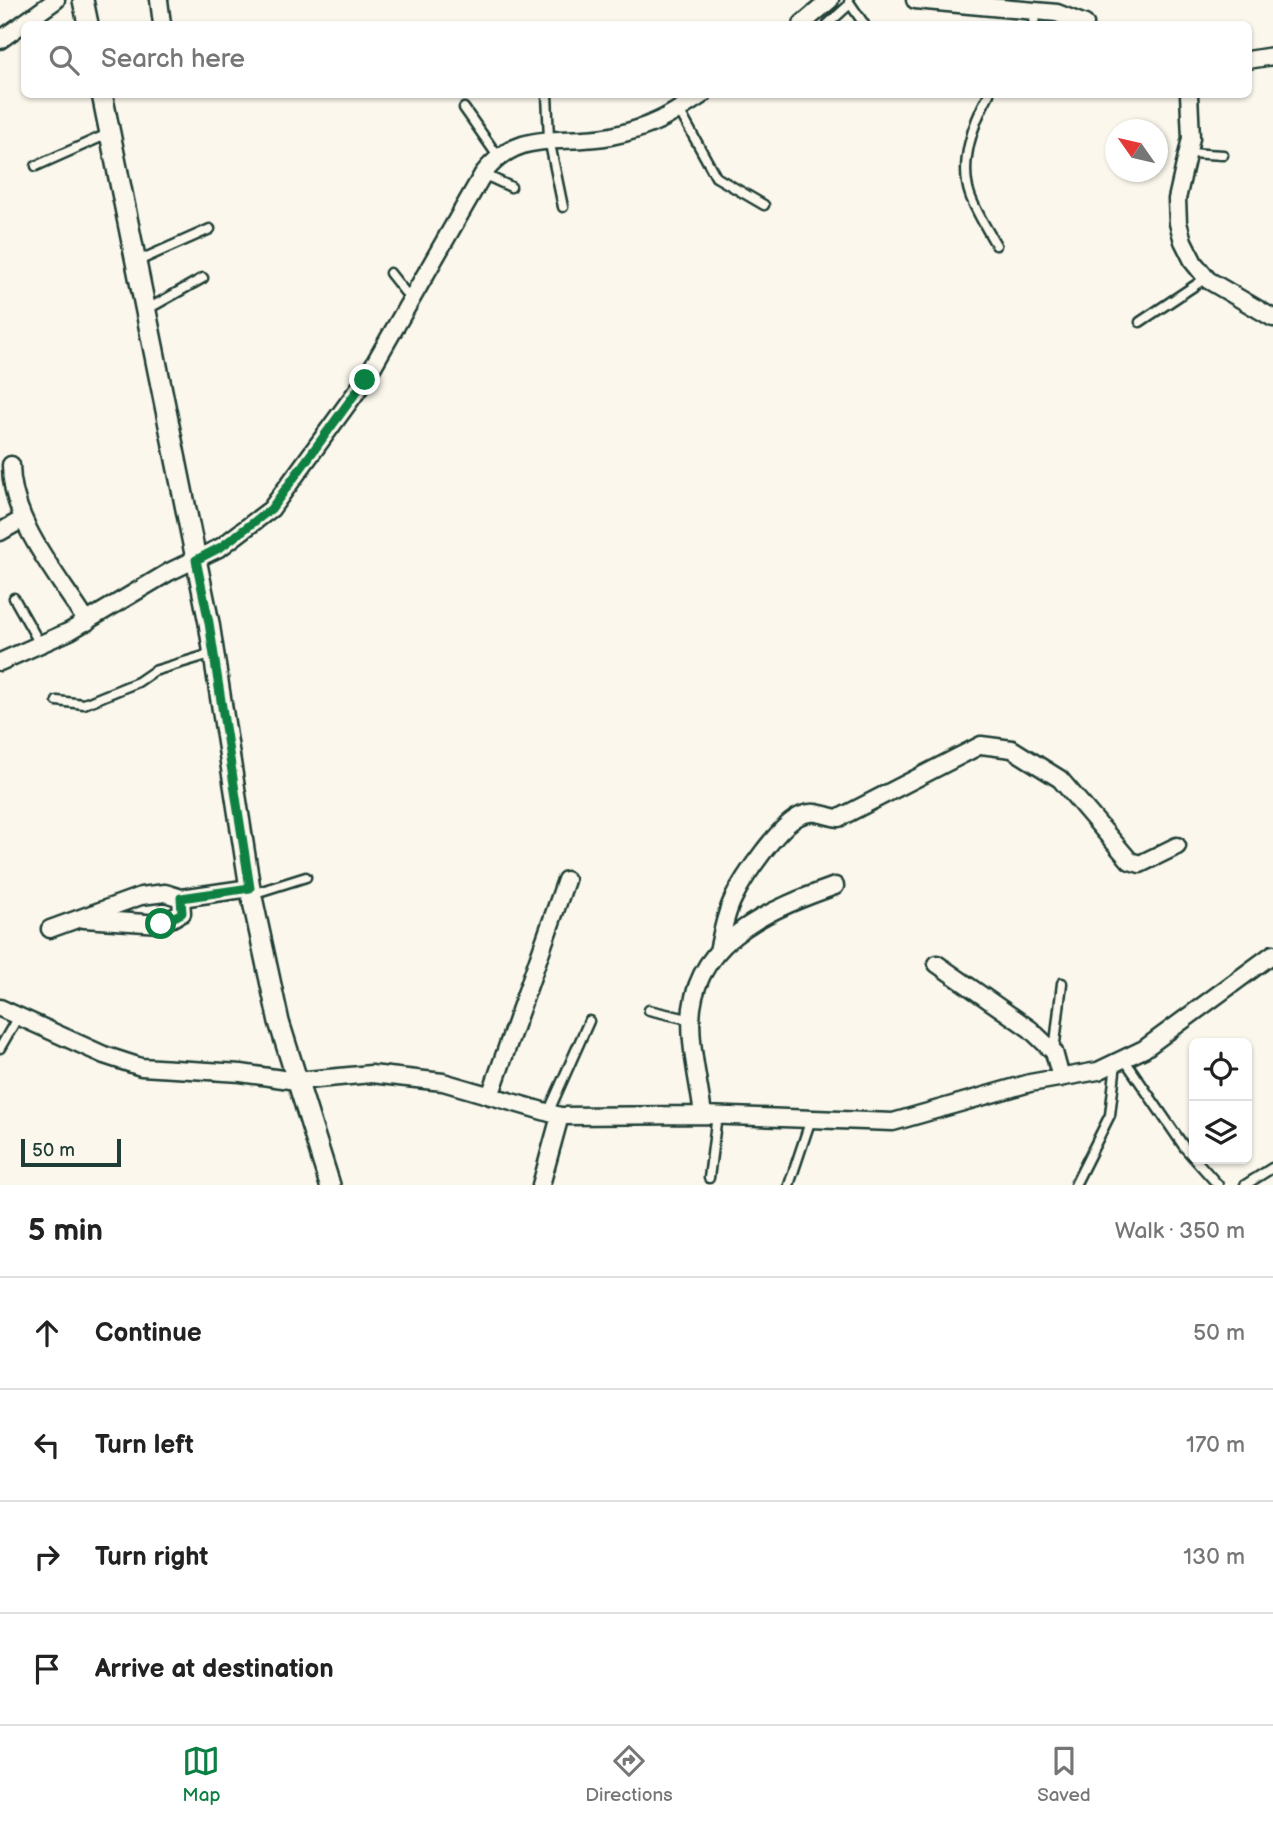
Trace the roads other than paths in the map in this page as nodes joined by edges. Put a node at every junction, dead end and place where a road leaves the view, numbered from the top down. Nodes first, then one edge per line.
1 (57, 0) edge
2 (159, 0) edge
3 (830, 0) edge
4 (915, 0) edge
5 (87, 1) edge
6 (848, 2) edge
7 (949, 2) edge
8 (1036, 18) edge
9 (27, 21) edge
10 (88, 21) edge
11 (162, 21) edge
12 (806, 21) edge
13 (831, 21) edge
14 (861, 21) edge
15 (1077, 21) edge
16 (21, 25) edge
17 (0, 40) edge
18 (1273, 55) edge
19 (1252, 59) edge
20 (103, 98) edge
21 (547, 98) edge
22 (697, 98) edge
23 (987, 98) edge
24 (1189, 98) edge
25 (464, 108) dead end
26 (679, 110) junction
27 (110, 133) junction
28 (549, 139) junction
29 (1189, 153) junction
30 (497, 155) junction
31 (1223, 155) dead end
32 (36, 166) dead end
33 (483, 174) junction
34 (511, 187) dead end
35 (764, 205) dead end
36 (563, 207) dead end
37 (209, 229) dead end
38 (996, 245) dead end
39 (138, 261) junction
40 (390, 273) dead end
41 (204, 278) dead end
42 (1206, 278) junction
43 (412, 301) junction
44 (146, 310) junction
45 (1273, 318) edge
46 (1140, 322) dead end
47 (11, 465) dead end
48 (23, 519) junction
49 (0, 532) edge
50 (196, 560) junction
51 (14, 598) dead end
52 (87, 622) junction
53 (40, 644) junction
54 (214, 653) junction
55 (0, 662) edge
56 (57, 701) dead end
57 (1177, 846) dead end
58 (306, 877) dead end
59 (566, 880) dead end
60 (835, 886) dead end
61 (251, 891) junction
62 (181, 898) junction
63 (80, 919) junction
64 (50, 929) dead end
65 (718, 951) junction
66 (1271, 959) edge
67 (937, 964) dead end
68 (1062, 983) dead end
69 (0, 1008) edge
70 (649, 1010) dead end
71 (19, 1015) junction
72 (692, 1020) junction
73 (589, 1021) dead end
74 (0, 1048) edge
75 (1054, 1052) junction
76 (1120, 1061) junction
77 (1061, 1078) junction
78 (296, 1081) junction
79 (490, 1096) junction
80 (554, 1115) junction
81 (710, 1115) junction
82 (811, 1119) junction
83 (1272, 1168) edge
84 (709, 1178) dead end
85 (330, 1185) edge
86 (541, 1185) edge
87 (789, 1185) edge
88 (1075, 1185) edge
89 (1218, 1185) edge
90 (1245, 1185) edge

1 - 9 street
2 - 11 street
3 - 12 street
4 - 7 street
5 - 10 street
6 - 13 lane
6 - 14 lane
7 - 8 street
8 - 15 street
16 - 17 street
18 - 19 street
20 - 27 street
21 - 28 lane
22 - 26 street
23 - 38 lane
24 - 29 street
25 - 30 lane
26 - 28 street
26 - 35 lane
27 - 32 lane
27 - 39 street
28 - 30 street
28 - 36 lane
29 - 31 lane
29 - 42 street
30 - 33 street
33 - 34 lane
33 - 43 street
37 - 39 lane
39 - 44 street
40 - 43 lane
41 - 44 lane
42 - 45 street
42 - 46 lane
43 - 50 street
44 - 50 street
47 - 48 street
48 - 49 street
48 - 52 street
50 - 52 street
50 - 54 street
51 - 53 lane
52 - 53 street
53 - 55 street
54 - 56 lane
54 - 61 street
57 - 65 street
58 - 61 lane
59 - 79 street
60 - 65 street
61 - 62 street
61 - 78 street
62 - 63 street
62 - 63 street
63 - 64 street
65 - 72 street
66 - 76 street
67 - 75 street
68 - 75 lane
69 - 71 street
70 - 72 lane
71 - 74 lane
71 - 78 street
72 - 81 street
73 - 80 lane
75 - 77 street
76 - 77 street
76 - 88 lane
76 - 89 lane
77 - 82 street
78 - 79 street
78 - 85 street
79 - 80 street
80 - 81 street
80 - 86 street
81 - 82 street
81 - 84 lane
82 - 87 lane
83 - 90 lane

